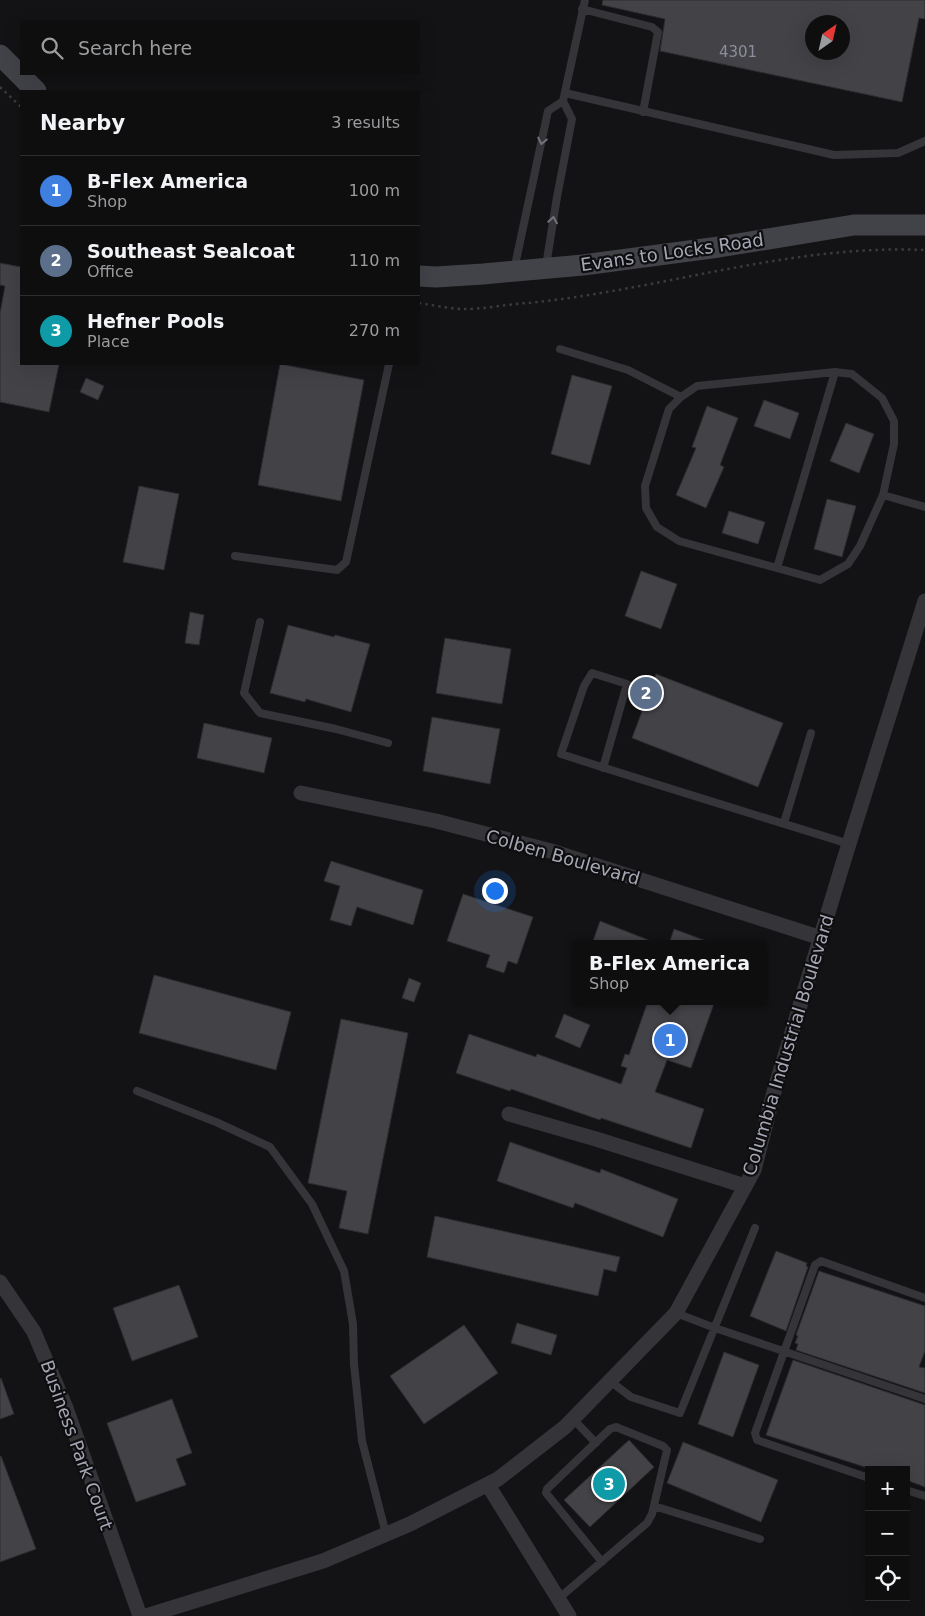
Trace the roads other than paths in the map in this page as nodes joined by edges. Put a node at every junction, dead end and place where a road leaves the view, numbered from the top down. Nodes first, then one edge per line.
1 (584, 0) edge
2 (582, 9) junction
3 (0, 55) edge
4 (20, 75) edge
5 (20, 75) edge
6 (35, 90) edge
7 (564, 97) junction
8 (643, 112) junction
9 (925, 141) edge
10 (925, 225) edge
11 (546, 268) junction
12 (514, 271) junction
13 (420, 276) edge
14 (560, 349) dead end
15 (390, 365) edge
16 (835, 372) junction
17 (681, 396) junction
18 (883, 494) junction
19 (925, 507) edge
20 (235, 556) dead end
21 (777, 568) junction
22 (925, 601) edge
23 (260, 622) dead end
24 (922, 624) edge
25 (811, 733) dead end
26 (388, 743) dead end
27 (603, 768) junction
28 (301, 792) dead end
29 (784, 823) junction
30 (849, 844) junction
31 (820, 938) junction
32 (136, 1091) dead end
33 (509, 1114) dead end
34 (745, 1186) junction
35 (755, 1228) dead end
36 (0, 1282) edge
37 (925, 1298) edge
38 (676, 1313) junction
39 (715, 1328) junction
40 (784, 1351) junction
41 (610, 1381) junction
42 (925, 1399) edge
43 (573, 1419) junction
44 (596, 1443) junction
45 (865, 1477) edge
46 (488, 1484) junction
47 (910, 1491) edge
48 (925, 1496) edge
49 (654, 1506) junction
50 (386, 1534) junction
51 (760, 1539) dead end
52 (602, 1562) junction
53 (558, 1599) junction
54 (140, 1616) edge
55 (146, 1616) edge
56 (569, 1616) edge

1 - 2 lane
2 - 7 lane
2 - 8 lane
3 - 4 street
5 - 6 street
7 - 8 lane
11 -> 7 lane
7 -> 12 lane
8 - 9 lane
10 - 11 street, Evans to Locks Road
11 - 12 street, Evans to Locks Road
12 - 13 street, Evans to Locks Road
14 - 17 lane
15 - 20 lane
16 - 17 lane
16 - 18 lane
16 - 21 lane
17 - 21 lane
18 - 19 lane
18 - 21 lane
22 - 24 street, Columbia Industrial Boulevard
23 - 26 lane
24 - 30 street, Columbia Industrial Boulevard
25 - 29 lane
27 - 27 lane
27 - 29 lane
28 - 31 street, Colben Boulevard
29 - 30 lane
30 - 31 street, Columbia Industrial Boulevard
31 - 34 street, Columbia Industrial Boulevard
32 - 50 lane
33 - 34 street
34 - 38 street, Columbia Industrial Boulevard
35 - 39 lane
36 - 54 street, Business Park Court
37 - 40 lane
38 - 39 lane
38 - 41 street, Columbia Industrial Boulevard
39 - 40 lane
39 - 41 lane
40 - 42 lane
40 - 45 lane
41 - 43 street, Columbia Industrial Boulevard
43 - 44 lane
43 - 46 street, Columbia Industrial Boulevard
44 - 49 lane
44 - 52 lane
46 - 50 street, Columbia Industrial Boulevard
46 - 53 street
47 - 48 lane
49 - 51 lane
49 - 52 lane
50 - 55 street, Columbia Industrial Boulevard
52 - 53 lane
53 - 56 street

